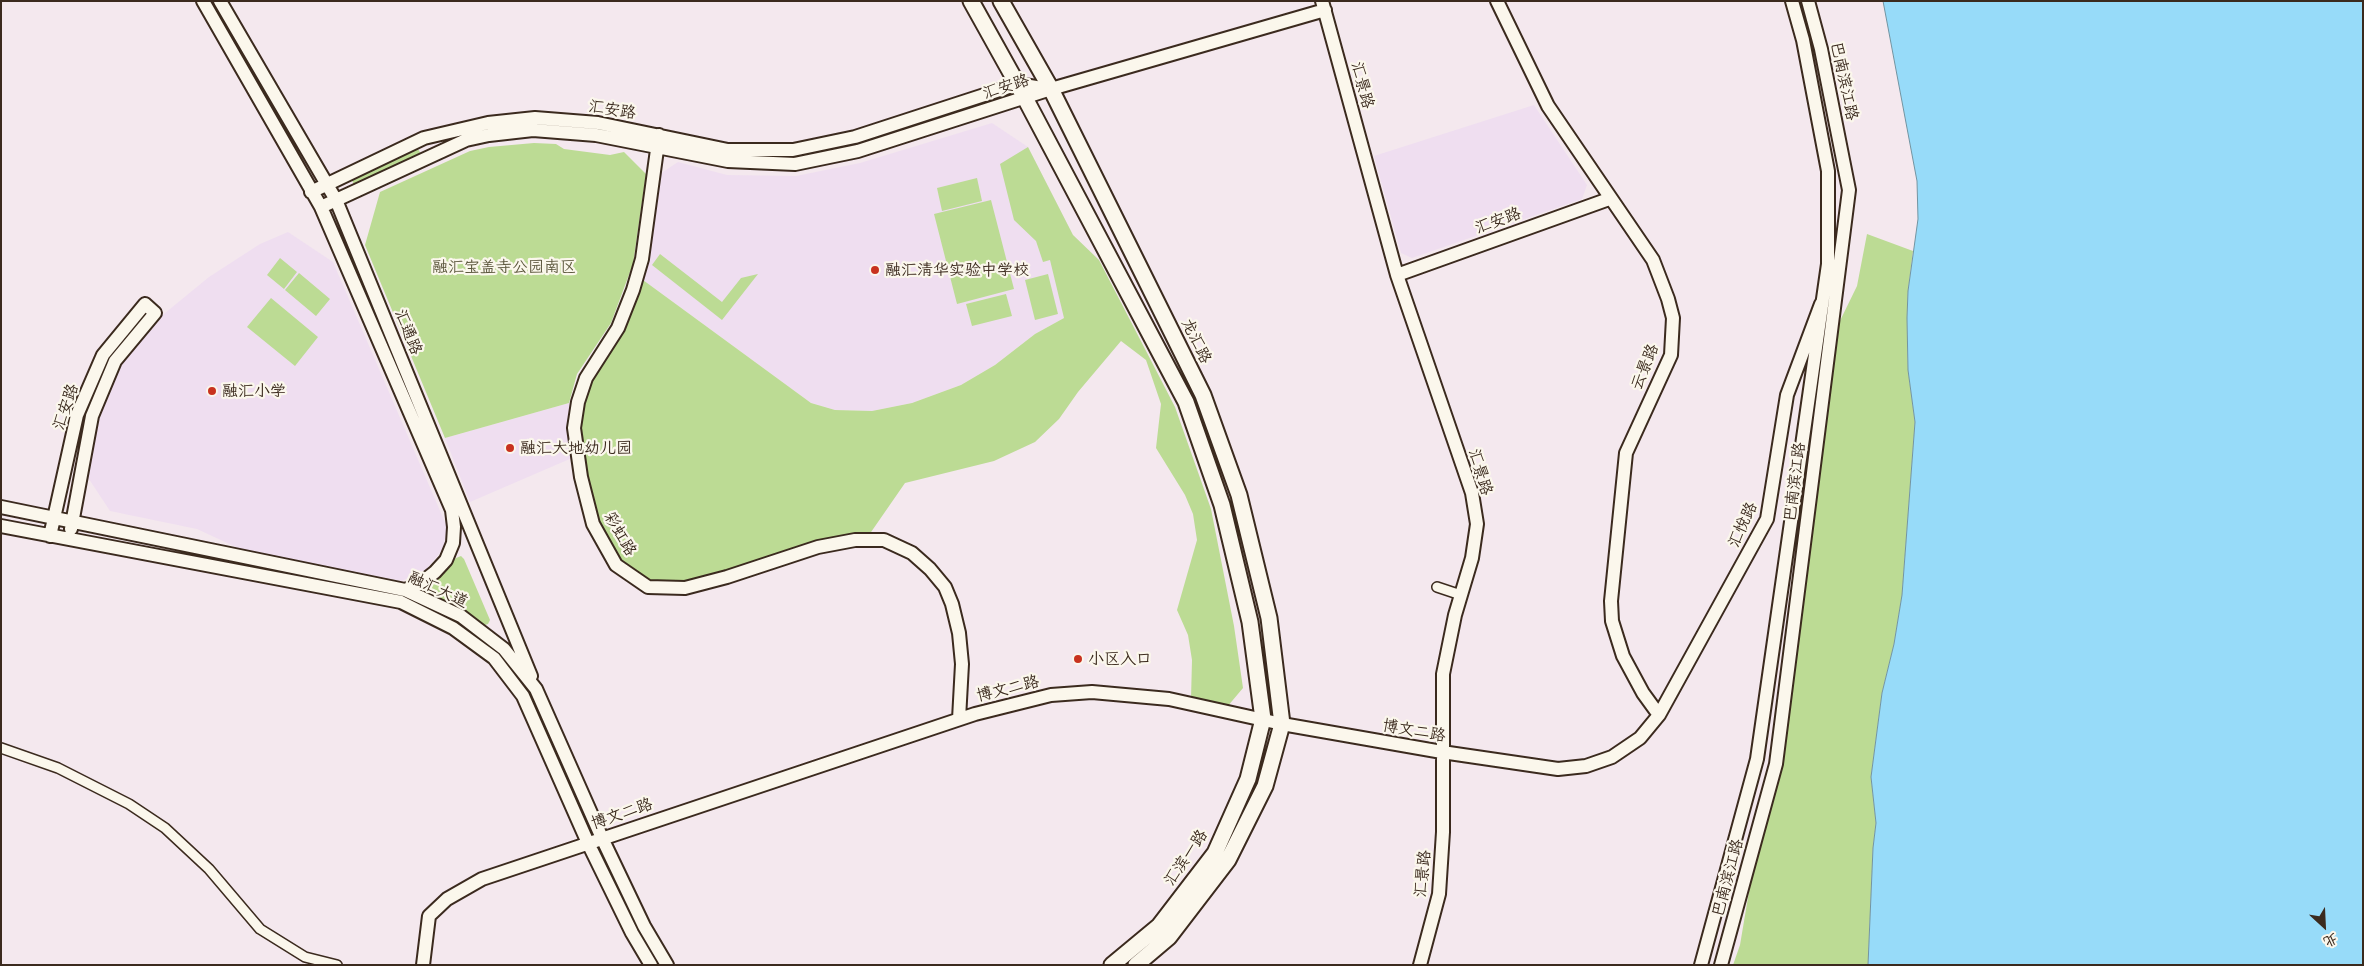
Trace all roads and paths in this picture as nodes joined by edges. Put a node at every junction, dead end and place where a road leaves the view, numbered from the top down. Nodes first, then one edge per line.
1 (202, 1) edge
2 (220, 1) edge
3 (971, 1) edge
4 (1001, 1) edge
5 (1497, 1) edge
6 (1792, 1) edge
7 (1808, 1) edge
8 (1323, 6) edge
9 (1018, 84) junction
10 (1051, 89) junction
11 (1025, 98) junction
12 (658, 141) junction
13 (327, 184) junction
14 (311, 192) junction
15 (1609, 199) junction
16 (336, 200) junction
17 (321, 208) junction
18 (1397, 275) junction
19 (1821, 304) junction
20 (1, 508) edge
21 (54, 518) junction
22 (72, 522) junction
23 (1, 526) edge
24 (50, 536) junction
25 (69, 539) junction
26 (1437, 587) dead end
27 (405, 590) junction
28 (1461, 595) junction
29 (536, 689) junction
30 (1659, 715) junction
31 (959, 719) junction
32 (1263, 719) junction
33 (1282, 724) junction
34 (1, 748) edge
35 (1442, 752) junction
36 (602, 838) junction
37 (588, 843) junction
38 (337, 965) edge
39 (423, 965) edge
40 (651, 965) edge
41 (667, 965) edge
42 (1112, 965) edge
43 (1136, 965) edge
44 (1420, 965) edge
45 (1701, 965) edge
46 (1721, 965) edge

1 - 14 street, 汇通路
2 - 13 street, 汇通路
3 - 9 main road
4 - 10 main road, 龙汇路
5 - 15 street, 云景路
6 - 19 street, 巴南滨江路
7 - 46 street, 巴南滨江路
8 - 10 street
8 - 18 street, 汇景路
9 - 10 street, 汇安路
9 - 11 main road
9 - 12 street, 汇安路
10 - 11 street, 汇安路
10 - 33 main road, 龙汇路
11 - 12 street, 汇安路
11 - 32 main road
12 - 13 street, 汇安路
12 - 16 street, 汇安路
12 - 31 street, 彩虹路
13 - 14 street, 汇安路
13 - 16 street, 汇通路
14 - 17 street, 汇通路
15 - 18 street, 汇安路
15 - 30 street, 云景路
16 - 17 street, 汇安路
16 - 29 street, 汇通路
17 - 27 street, 汇通路
18 - 28 street, 汇景路
19 - 30 street, 汇悦路
19 - 45 street, 巴南滨江路
20 - 21 street, 融汇大道
21 - 22 street, 融汇大道
21 - 22 street, 汇安路
21 - 24 street, 汇安路
22 - 25 street, 汇安路
22 - 27 street, 融汇大道
23 - 24 street, 融汇大道
24 - 25 street, 融汇大道
25 - 37 street, 融汇大道
26 - 28 street
27 - 29 street, 融汇大道
28 - 35 street, 汇景路
29 - 36 street, 融汇大道
30 - 35 street, 博文二路
31 - 32 street, 博文二路
31 - 36 street, 博文二路
32 - 33 street, 博文二路
32 - 42 main road, 汇滨一路
33 - 35 street, 博文二路
33 - 43 main road, 汇滨一路
34 - 38 street
35 - 44 street, 汇景路
36 - 37 street, 博文二路
36 - 41 street, 融汇大道
37 - 39 street, 博文二路
37 - 40 street, 融汇大道

